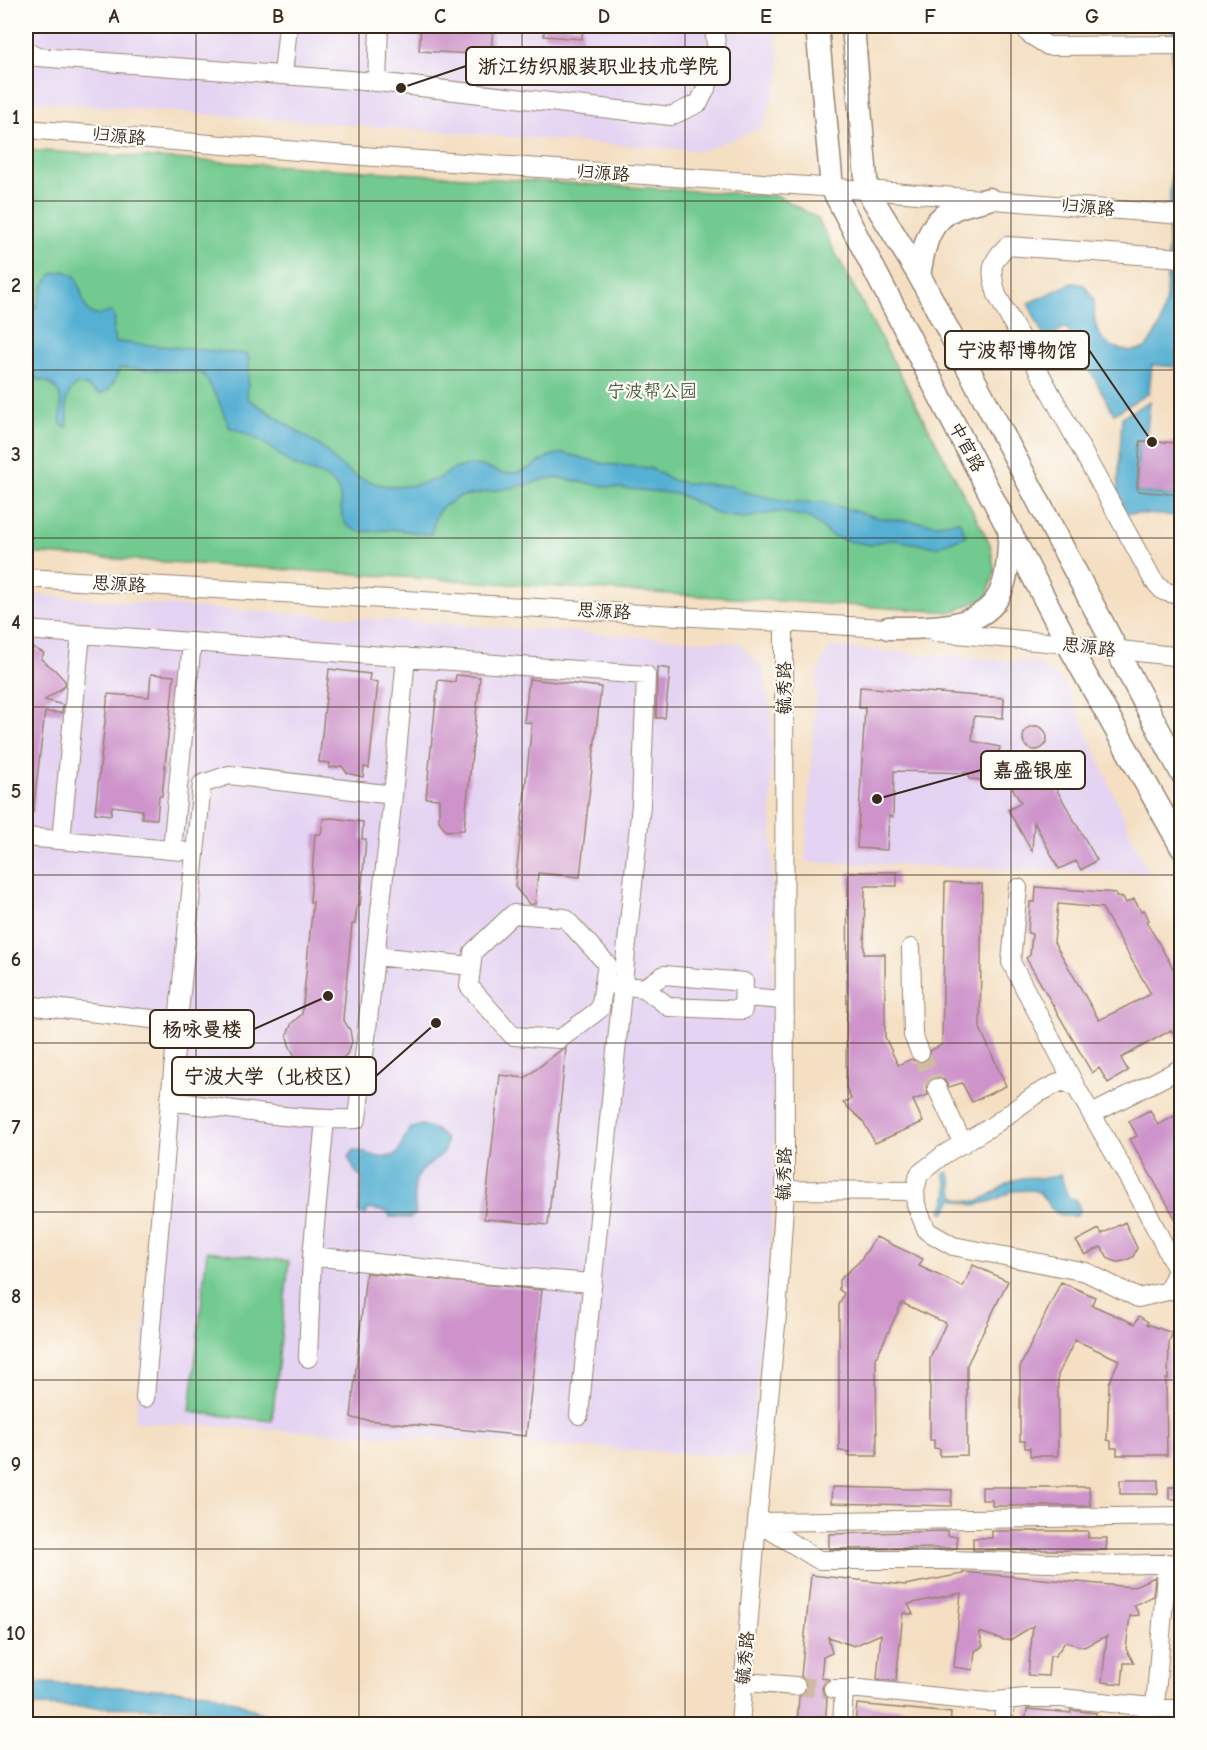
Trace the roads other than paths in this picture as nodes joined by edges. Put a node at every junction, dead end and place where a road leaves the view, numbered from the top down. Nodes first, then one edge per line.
1 (288, 26) edge
2 (379, 26) edge
3 (714, 26) edge
4 (817, 26) edge
5 (853, 26) edge
6 (1025, 26) edge
7 (1182, 45) edge
8 (26, 51) edge
9 (283, 75) junction
10 (377, 82) junction
11 (26, 129) edge
12 (832, 188) junction
13 (867, 190) junction
14 (989, 200) junction
15 (1182, 215) edge
16 (1182, 258) edge
17 (919, 275) junction
18 (1010, 530) junction
19 (26, 579) edge
20 (1182, 596) edge
21 (784, 622) junction
22 (888, 628) junction
23 (26, 630) edge
24 (81, 634) junction
25 (192, 642) junction
26 (1068, 644) junction
27 (1117, 651) junction
28 (406, 657) junction
29 (1182, 657) edge
30 (1182, 774) edge
31 (393, 795) junction
32 (26, 837) edge
33 (61, 840) junction
34 (1182, 848) edge
35 (172, 850) junction
36 (194, 852) junction
37 (1018, 888) dead end
38 (911, 948) dead end
39 (375, 956) junction
40 (471, 966) junction
41 (613, 984) junction
42 (644, 988) junction
43 (744, 997) junction
44 (783, 1000) junction
45 (26, 1005) edge
46 (178, 1022) junction
47 (920, 1052) tunnel mouth
48 (1182, 1068) edge
49 (1076, 1087) junction
50 (937, 1088) tunnel mouth
51 (171, 1101) junction
52 (1092, 1114) junction
53 (325, 1119) junction
54 (963, 1144) junction
55 (785, 1190) junction
56 (915, 1191) junction
57 (312, 1256) junction
58 (1180, 1274) edge
59 (592, 1283) junction
60 (308, 1358) dead end
61 (145, 1398) dead end
62 (579, 1415) dead end
63 (1182, 1516) edge
64 (757, 1522) junction
65 (1174, 1563) edge
66 (744, 1682) junction
67 (796, 1686) tunnel mouth
68 (1005, 1700) junction
69 (1155, 1707) junction
70 (1182, 1710) edge
71 (740, 1725) edge
72 (842, 1725) edge
73 (1003, 1725) edge

1 - 9 street
2 - 10 street
3 - 10 street
4 - 12 main road, 中官路
5 - 13 main road, 中官路
6 - 7 street
8 - 9 street
9 - 10 street
11 - 12 street, 归源路
12 - 13 street, 归源路
12 - 18 main road, 中官路
13 - 14 street, 归源路
13 - 17 main road, 中官路
14 - 15 street, 归源路
14 - 17 main road
16 - 20 street
17 - 27 main road, 中官路
18 - 22 main road
18 - 26 main road, 中官路
19 - 21 street, 思源路
21 - 22 street, 思源路
21 - 44 street, 毓秀路
22 - 26 street, 思源路
23 - 24 street
24 - 25 street
24 - 33 street
25 - 28 street
25 - 35 street
26 - 27 street, 思源路
26 - 34 main road, 中官路
27 - 29 street, 思源路
27 - 30 main road, 中官路
28 - 31 street
28 - 41 street
31 - 36 street
31 - 39 street
32 - 33 street
33 - 35 street
35 - 36 street
36 - 46 street
37 - 49 street
38 - 47 street
39 - 40 street
39 - 53 street
40 - 41 street
40 - 41 street
41 - 42 street
41 - 59 street
42 - 43 street
42 - 43 street
43 - 44 street
44 - 55 street, 毓秀路
45 - 46 street
46 - 51 street
48 - 52 street
49 - 52 street
49 - 54 street
50 - 54 street
51 - 53 street
51 - 61 street
52 - 58 street
53 - 57 street
54 - 56 street
55 - 56 street
55 - 64 street, 毓秀路
56 - 58 street
57 - 59 street
57 - 60 street
59 - 62 street
63 - 64 street
64 - 65 street
64 - 66 street, 毓秀路
65 - 69 street
66 - 67 street
66 - 71 street, 毓秀路
68 - 69 street
68 - 72 street
68 - 73 street
69 - 70 street

